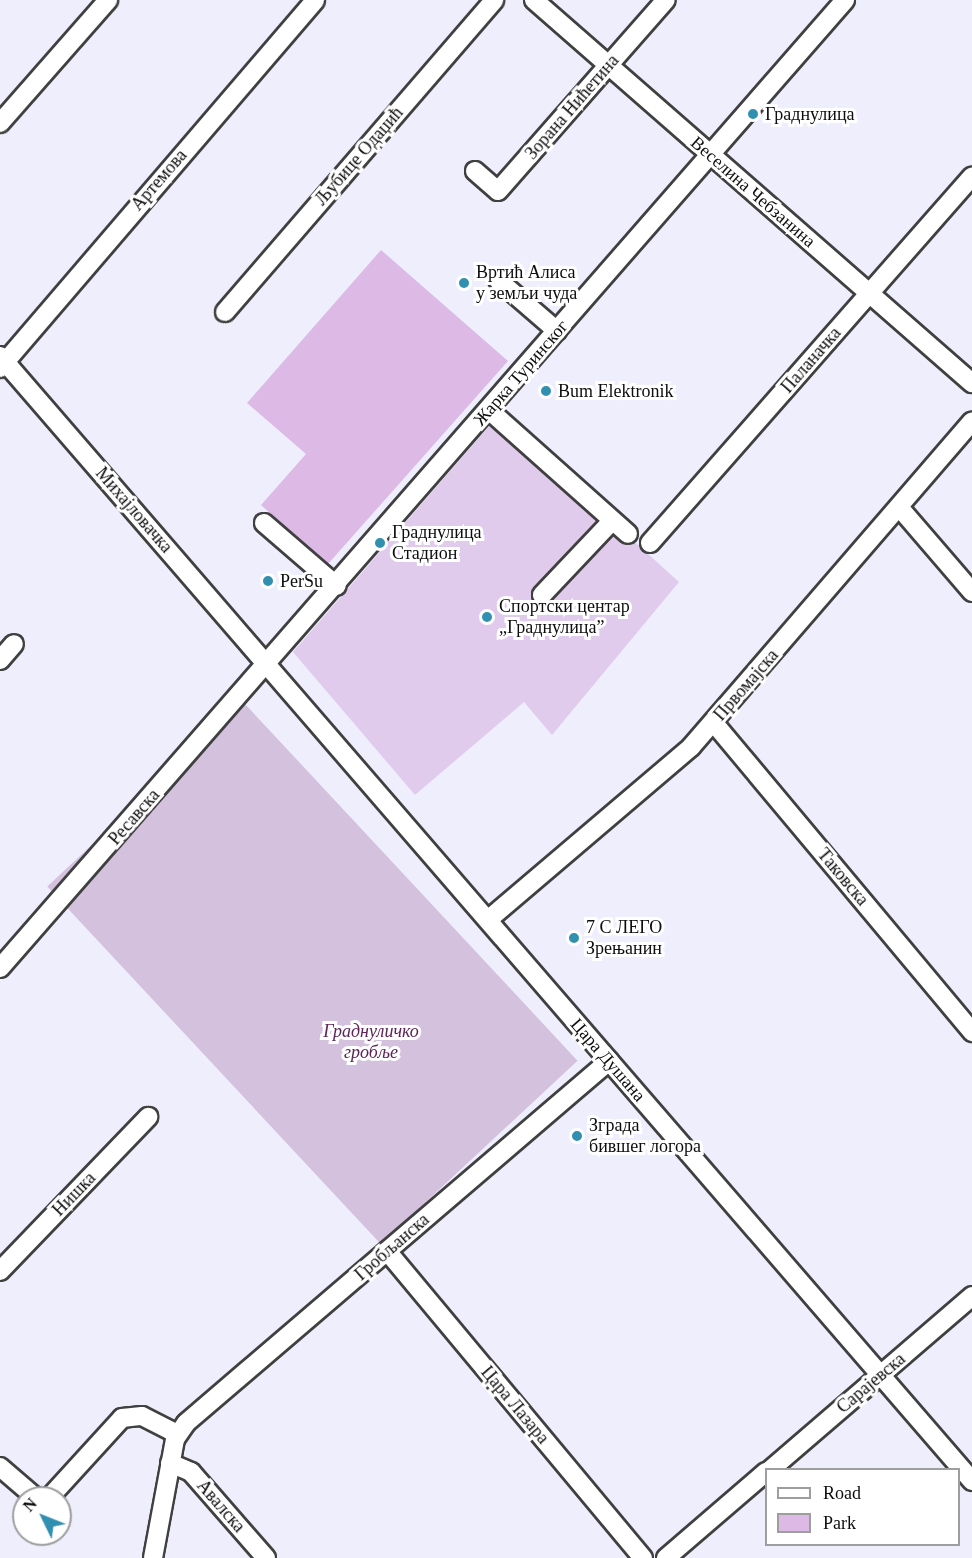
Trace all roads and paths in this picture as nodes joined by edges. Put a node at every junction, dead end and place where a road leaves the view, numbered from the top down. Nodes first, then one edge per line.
1 (108, 0) edge
2 (315, 0) edge
3 (494, 0) edge
4 (534, 0) edge
5 (666, 0) edge
6 (845, 0) edge
7 (608, 65) junction
8 (0, 123) edge
9 (711, 155) junction
10 (475, 171) dead end
11 (972, 176) edge
12 (498, 280) dead end
13 (869, 293) junction
14 (225, 312) dead end
15 (557, 331) junction
16 (2, 362) edge
17 (972, 384) edge
18 (489, 410) junction
19 (972, 422) edge
20 (899, 507) junction
21 (612, 521) junction
22 (264, 523) dead end
23 (628, 534) dead end
24 (650, 543) dead end
25 (337, 586) junction
26 (972, 592) edge
27 (542, 595) dead end
28 (14, 644) dead end
29 (0, 660) edge
30 (268, 665) junction
31 (714, 723) junction
32 (489, 919) junction
33 (0, 968) edge
34 (972, 1032) edge
35 (609, 1061) junction
36 (148, 1117) dead end
37 (387, 1251) junction
38 (0, 1271) edge
39 (972, 1296) edge
40 (880, 1375) junction
41 (176, 1433) junction
42 (170, 1463) junction
43 (0, 1467) edge
44 (772, 1468) edge
45 (765, 1474) edge
46 (972, 1481) edge
47 (22, 1486) edge
48 (60, 1486) edge
49 (153, 1558) edge
50 (266, 1558) edge
51 (643, 1558) edge
52 (666, 1558) edge

1 - 8 street
2 - 16 street, Артемова
3 - 14 street, Љубице Одаџић
4 - 7 street, Веселина Чебзанина
5 - 7 street, Зорана Нићетина
6 - 9 street, Жарка Туринског
7 - 9 street, Веселина Чебзанина
7 - 10 street, Зорана Нићетина
9 - 13 street, Веселина Чебзанина
9 - 15 street, Жарка Туринског
11 - 13 street, Паланачка
12 - 15 street
13 - 17 street, Веселина Чебзанина
13 - 24 street, Паланачка
15 - 18 street, Жарка Туринског
16 - 30 street, Михајловачка
18 - 21 street
18 - 25 street, Жарка Туринског
19 - 20 street, Првомајска
20 - 26 street
20 - 31 street, Првомајска
21 - 23 street
21 - 27 street
22 - 25 street
25 - 30 street, Жарка Туринског
28 - 29 street
30 - 32 street, Цара Душана
30 - 33 street, Ресавска
31 - 32 street, Првомајска
31 - 34 street, Таковска
32 - 35 street, Цара Душана
35 - 37 street, Гробљанска
35 - 40 street, Цара Душана
36 - 38 street, Нишка
37 - 41 street, Гробљанска
37 - 51 street, Цара Лазара
39 - 40 street, Сарајевска
40 - 44 street, Сарајевска
40 - 46 street, Цара Душана
41 - 42 street
41 - 48 street
42 - 49 street
42 - 50 street, Авалска
43 - 47 street
45 - 52 street

